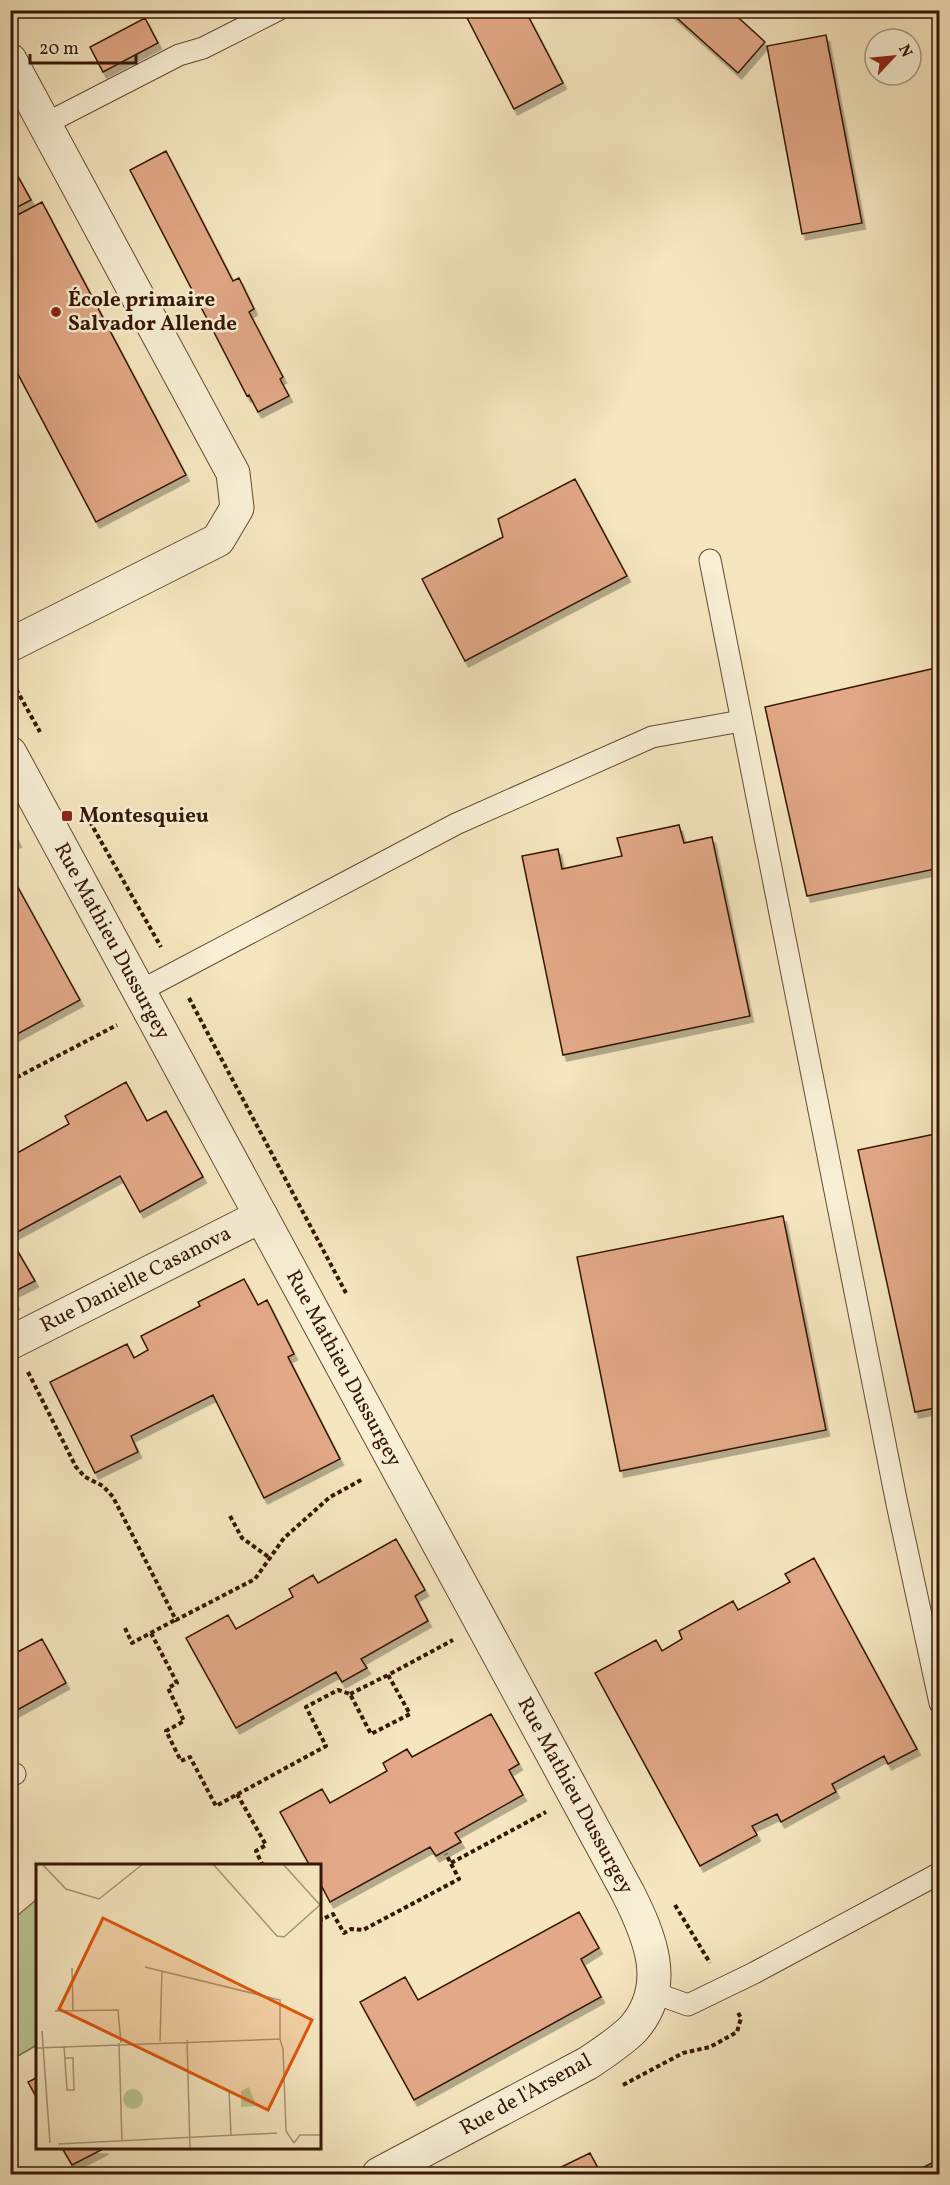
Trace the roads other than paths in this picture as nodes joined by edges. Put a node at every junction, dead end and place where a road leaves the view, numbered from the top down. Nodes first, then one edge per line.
1 (278, 10) edge
2 (10, 60) edge
3 (45, 124) junction
4 (710, 560) dead end
5 (10, 645) edge
6 (741, 721) junction
7 (10, 753) edge
8 (140, 991) junction
9 (261, 1216) junction
10 (11, 1343) edge
11 (939, 1702) edge
12 (939, 1873) edge
13 (652, 1992) junction
14 (379, 2175) edge

1 - 3 lane
2 - 3 street
3 - 5 street
4 - 6 lane
6 - 8 lane
6 - 11 lane
7 - 8 street, Rue Mathieu Dussurgey
8 - 9 street, Rue Mathieu Dussurgey
9 - 10 street, Rue Danielle Casanova
9 - 13 street, Rue Mathieu Dussurgey
12 - 13 lane
13 - 14 street, Rue de l'Arsenal

